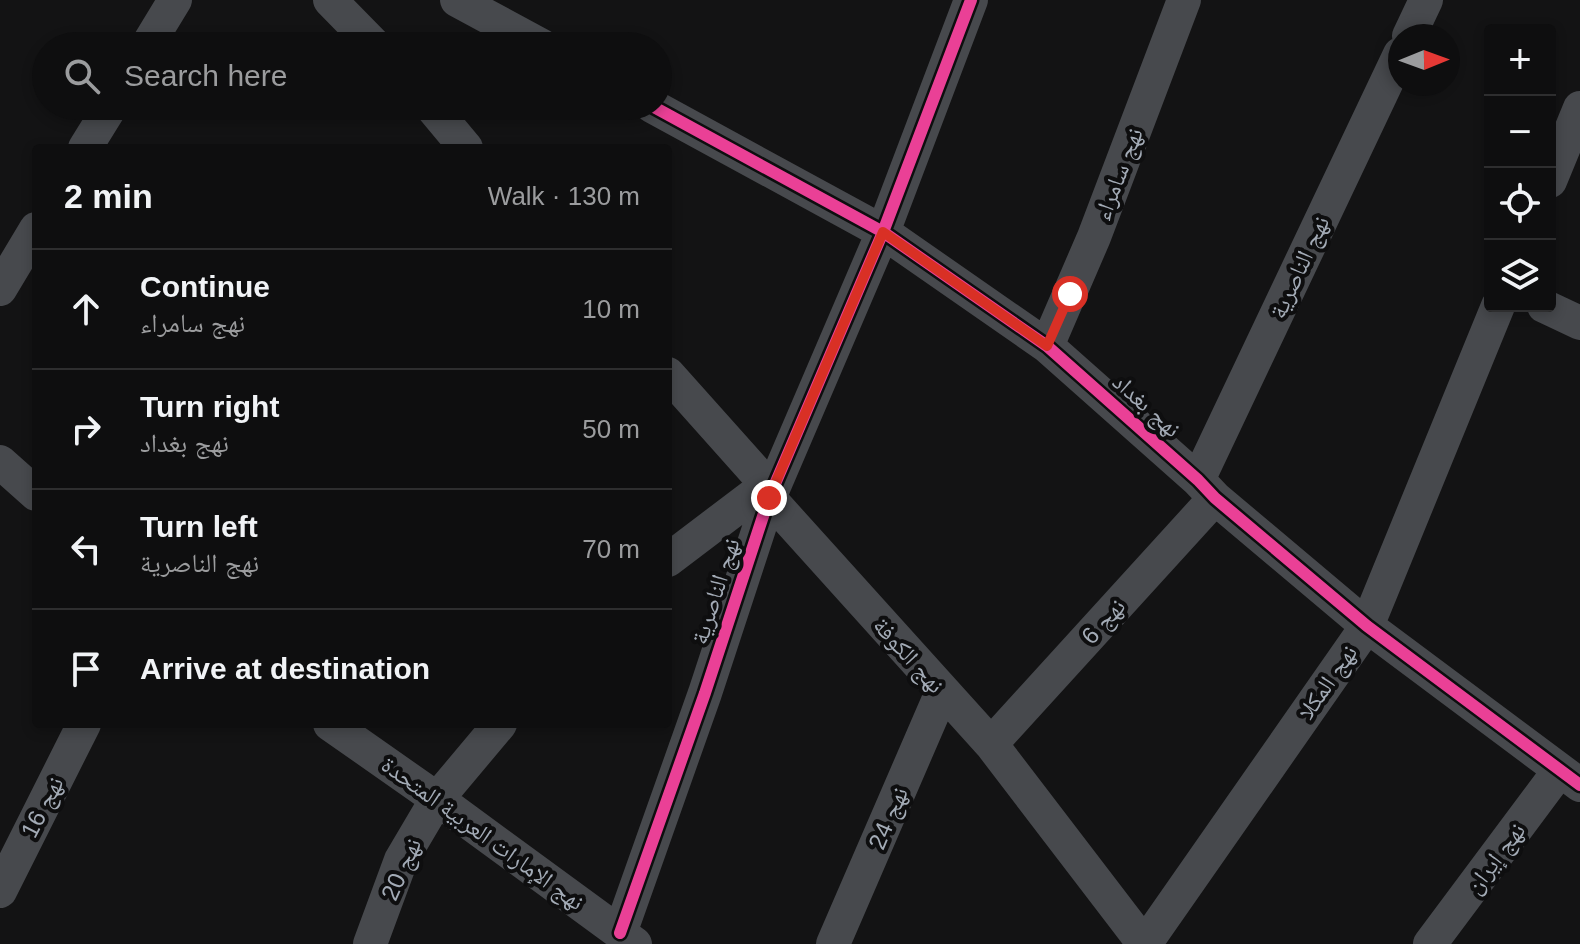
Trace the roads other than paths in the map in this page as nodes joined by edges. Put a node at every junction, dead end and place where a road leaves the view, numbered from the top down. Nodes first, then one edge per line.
1 (175, 0) edge
2 (330, 0) edge
3 (457, 0) edge
4 (1184, 0) edge
5 (1426, 0) edge
6 (967, 1) edge
7 (1415, 24) edge
8 (156, 32) edge
9 (361, 32) edge
10 (516, 32) edge
11 (1388, 81) edge
12 (1580, 108) edge
13 (672, 117) edge
14 (102, 120) edge
15 (87, 144) edge
16 (1555, 168) edge
17 (883, 232) junction
18 (32, 236) edge
19 (0, 289) edge
20 (1496, 312) edge
21 (1556, 312) edge
22 (1580, 323) edge
23 (1047, 346) junction
24 (672, 379) edge
25 (0, 462) edge
26 (1207, 489) junction
27 (32, 490) edge
28 (768, 491) junction
29 (672, 557) edge
30 (1367, 626) junction
31 (942, 692) junction
32 (82, 728) edge
33 (336, 728) edge
34 (497, 728) edge
35 (991, 744) junction
36 (1569, 778) edge
37 (437, 799) junction
38 (0, 891) edge
39 (628, 939) edge
40 (370, 944) edge
41 (833, 944) edge
42 (1145, 944) edge
43 (1430, 944) edge

1 - 8 street
2 - 9 street
3 - 10 street
4 - 23 street, نهج سامراء
5 - 7 street
6 - 17 street, نهج الناصرية
11 - 26 street, نهج الناصرية
12 - 16 street
13 - 17 street, نهج بغداد
14 - 15 street
17 - 23 street, نهج بغداد
17 - 28 street, نهج الناصرية
18 - 19 street
20 - 30 street, نهج المكلا
21 - 22 street
23 - 26 street, نهج بغداد
24 - 28 street, نهج الكوفة
25 - 27 street
26 - 30 street, نهج بغداد
26 - 35 street, نهج 6
28 - 29 street
28 - 31 street, نهج الكوفة
28 - 39 street, نهج الناصرية
30 - 36 street, نهج بغداد
30 - 42 street, نهج المكلا
31 - 35 street, نهج الكوفة
31 - 41 street, نهج 24
32 - 38 street, نهج 16
33 - 37 street, نهج الإمارات العربية المتحدة
34 - 37 street, نهج 20
35 - 42 street, نهج الكوفة
36 - 43 street, نهج إيران
37 - 39 street, نهج الإمارات العربية المتحدة
37 - 40 street, نهج 20

